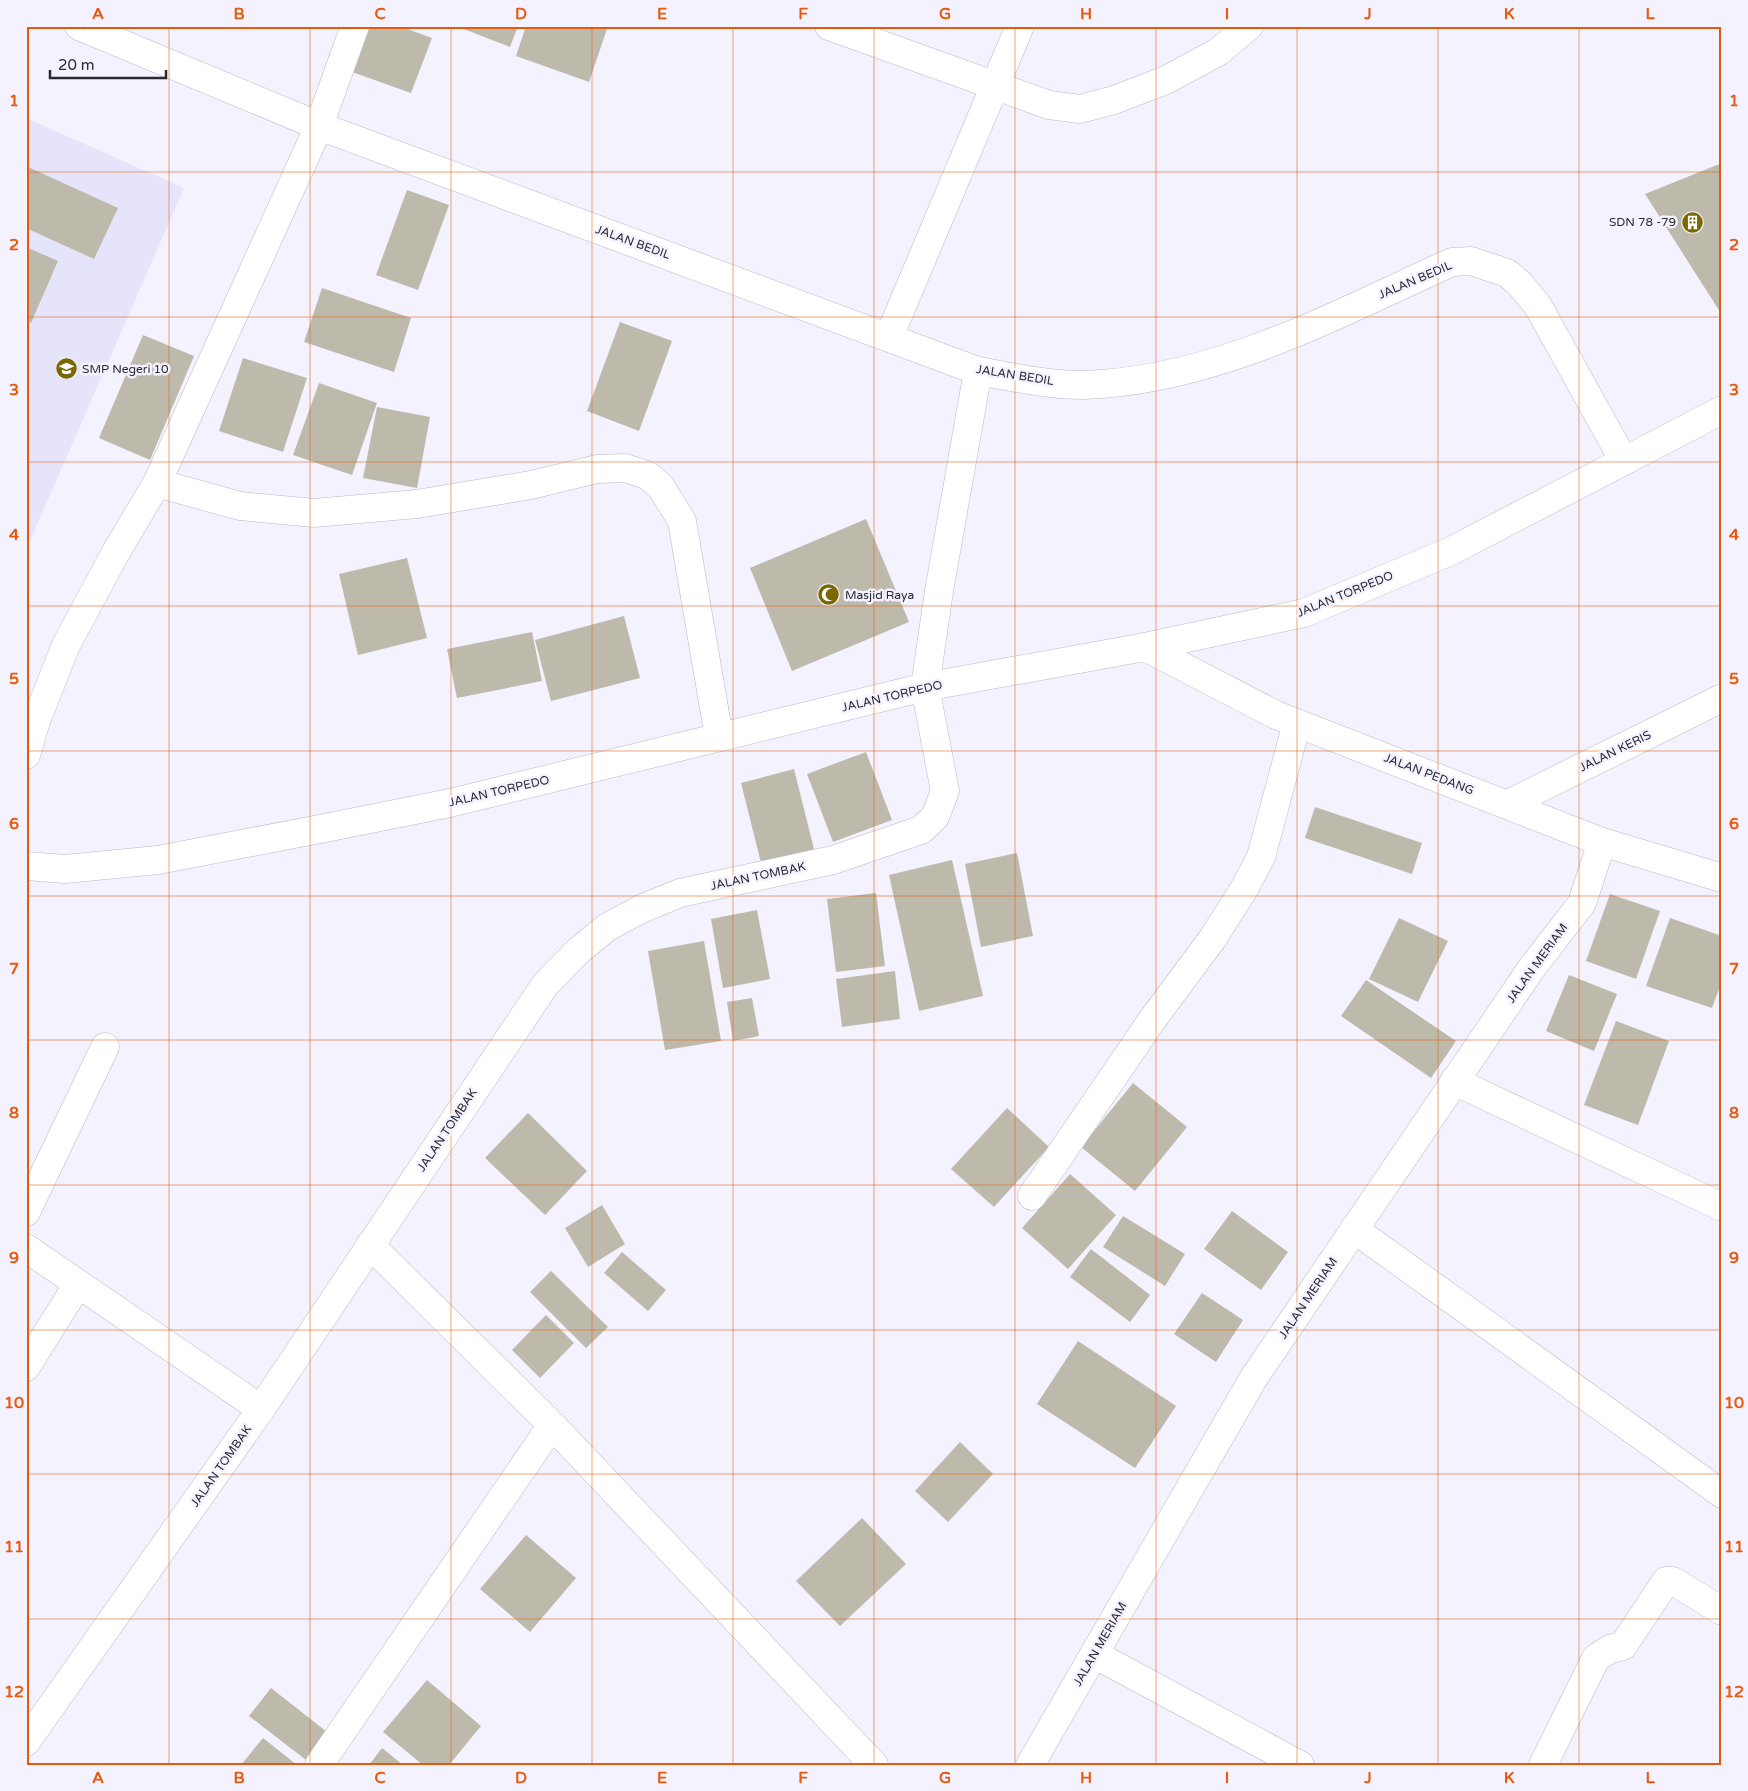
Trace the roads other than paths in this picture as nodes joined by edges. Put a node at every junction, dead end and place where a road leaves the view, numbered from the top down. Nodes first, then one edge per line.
1 (80, 26) edge
2 (354, 26) edge
3 (829, 26) edge
4 (1020, 26) edge
5 (1249, 26) edge
6 (994, 85) junction
7 (319, 126) junction
8 (889, 337) junction
9 (978, 371) junction
10 (1722, 410) edge
11 (1624, 461) junction
12 (157, 483) junction
13 (1145, 647) junction
14 (925, 687) junction
15 (1722, 698) edge
16 (1297, 723) junction
17 (719, 737) junction
18 (26, 755) edge
19 (1508, 804) junction
20 (1602, 842) junction
21 (26, 866) edge
22 (1722, 878) edge
23 (105, 1047) dead end
24 (1454, 1081) junction
25 (1032, 1196) dead end
26 (1722, 1207) edge
27 (26, 1212) edge
28 (1354, 1229) junction
29 (370, 1245) junction
30 (26, 1248) edge
31 (78, 1284) junction
32 (26, 1367) edge
33 (261, 1409) junction
34 (552, 1425) junction
35 (1722, 1494) edge
36 (1722, 1611) edge
37 (1094, 1654) junction
38 (26, 1742) edge
39 (319, 1765) edge
40 (874, 1765) edge
41 (1030, 1765) edge
42 (1300, 1765) edge
43 (1543, 1765) edge

1 - 7 street, JALAN BEDIL
2 - 7 street
3 - 6 street
4 - 6 street
5 - 6 street
6 - 8 street
7 - 8 street, JALAN BEDIL
7 - 12 street
8 - 9 street, JALAN BEDIL
9 - 11 street, JALAN BEDIL
9 - 14 street, JALAN TOMBAK
10 - 11 street, JALAN TORPEDO
11 - 13 street, JALAN TORPEDO
12 - 17 street
12 - 18 street
13 - 14 street, JALAN TORPEDO
13 - 16 street, JALAN PEDANG
14 - 17 street, JALAN TORPEDO
14 - 29 street, JALAN TOMBAK
15 - 19 street, JALAN KERIS
16 - 19 street, JALAN PEDANG
16 - 25 street
17 - 21 street, JALAN TORPEDO
19 - 20 street, JALAN PEDANG
20 - 22 street, JALAN PEDANG
20 - 24 street, JALAN MERIAM
23 - 27 street
24 - 26 street
24 - 28 street, JALAN MERIAM
28 - 35 street
28 - 37 street, JALAN MERIAM
29 - 33 street, JALAN TOMBAK
29 - 34 street
30 - 31 street
31 - 32 street
31 - 33 street
33 - 38 street, JALAN TOMBAK
34 - 39 street
34 - 40 street
36 - 43 street
37 - 41 street, JALAN MERIAM
37 - 42 street

